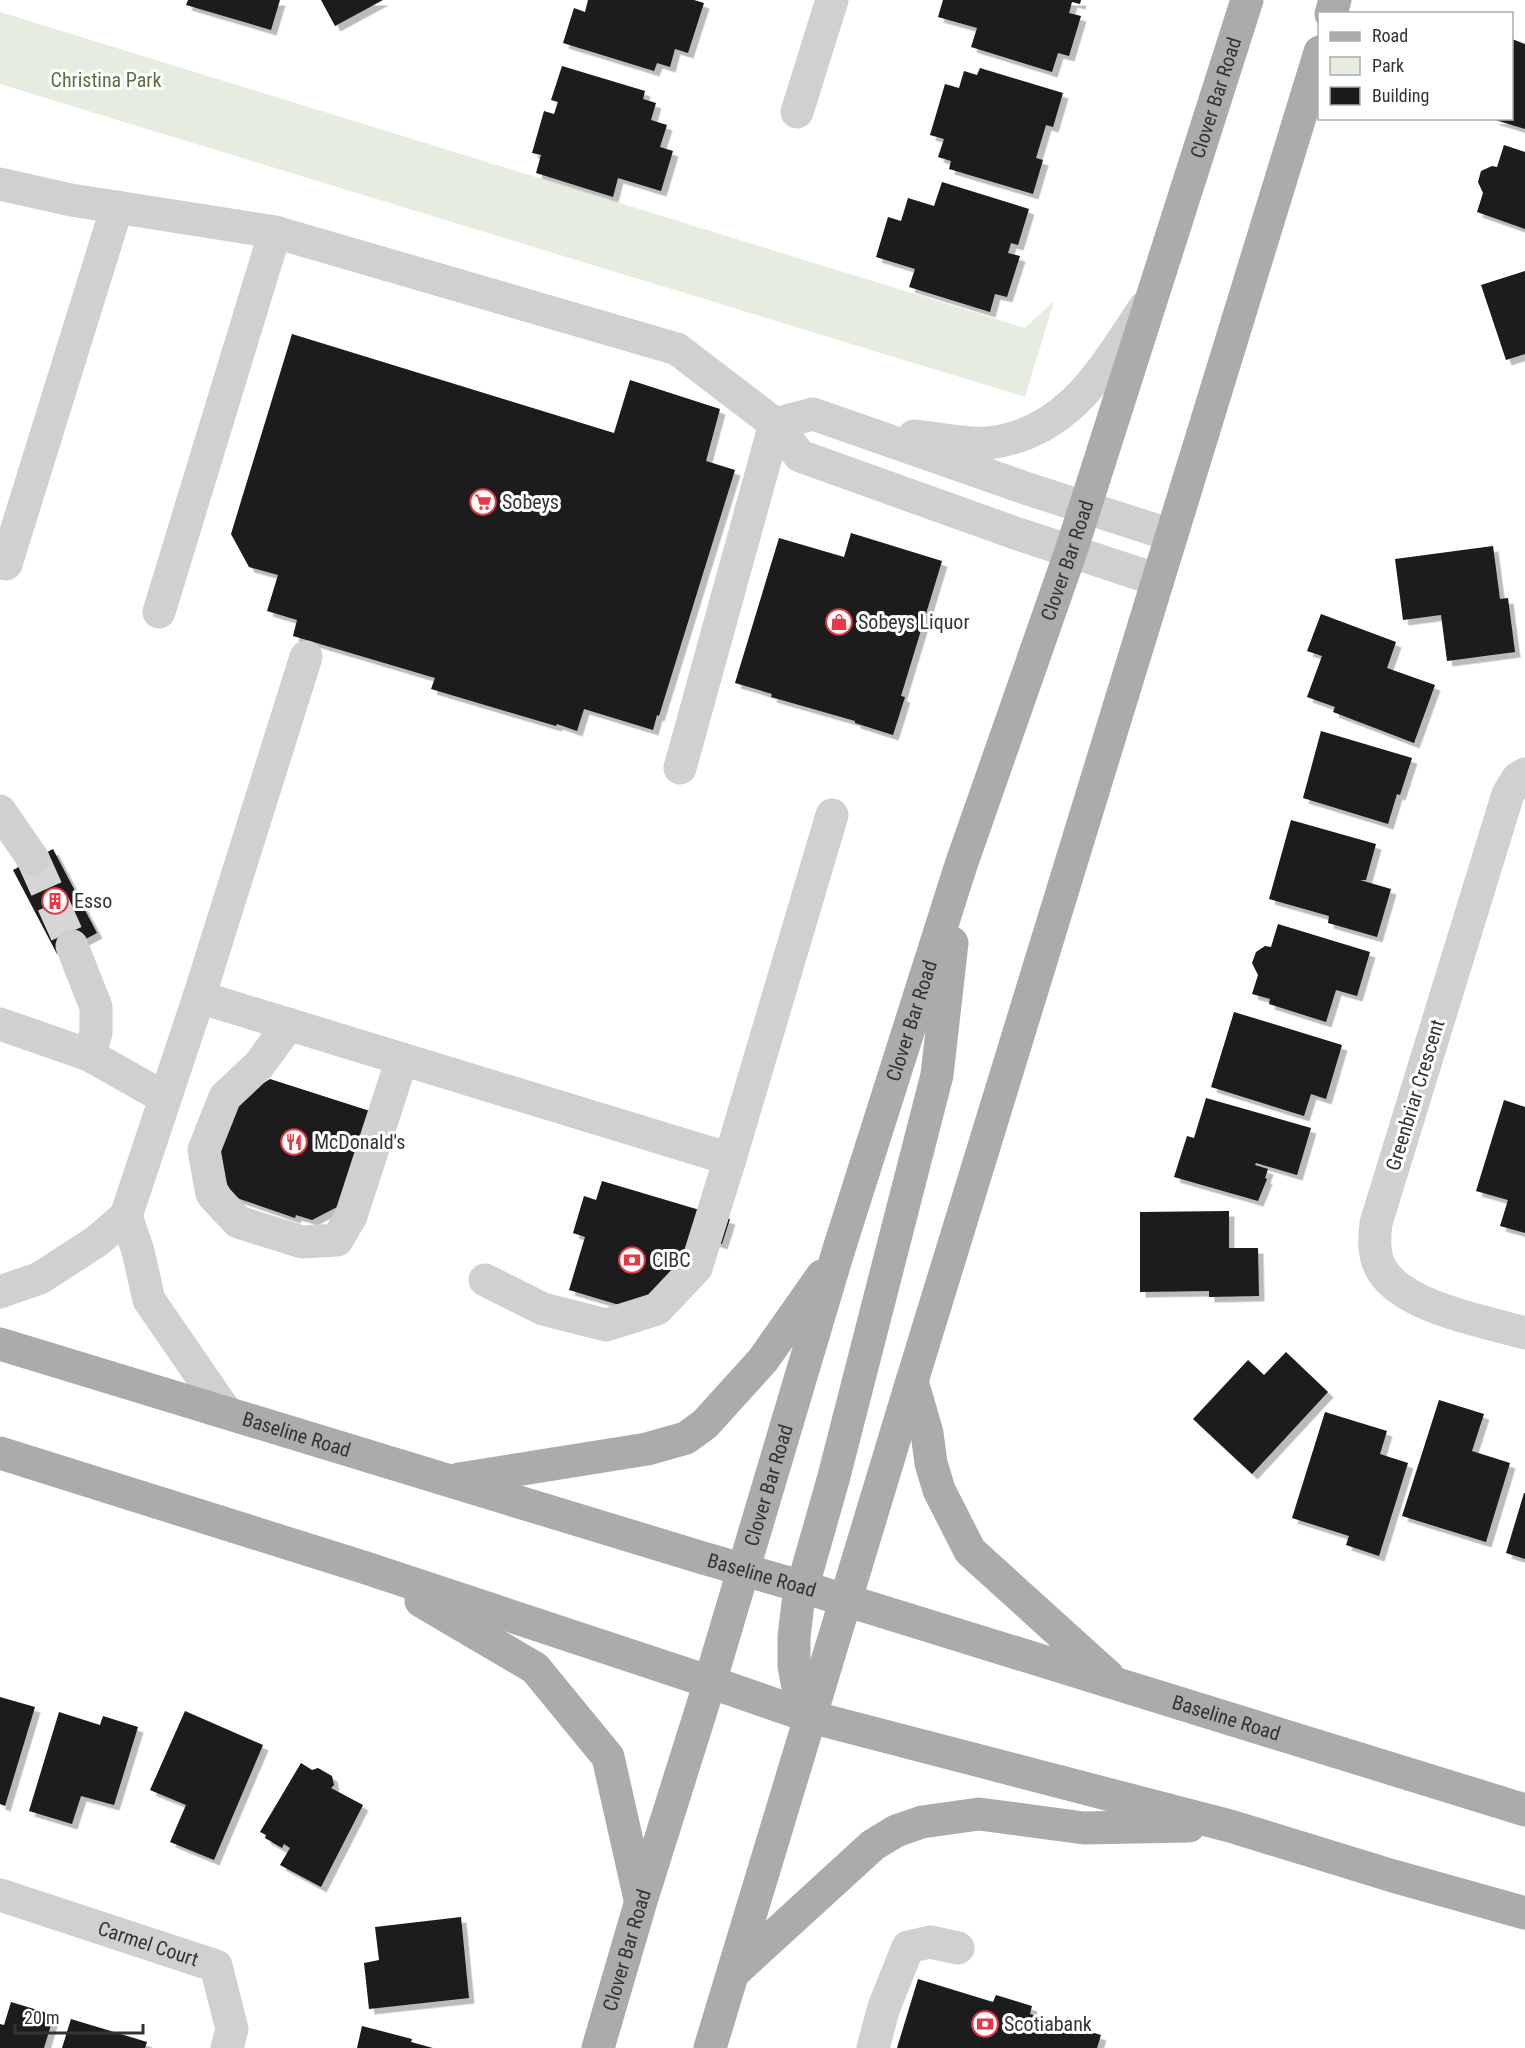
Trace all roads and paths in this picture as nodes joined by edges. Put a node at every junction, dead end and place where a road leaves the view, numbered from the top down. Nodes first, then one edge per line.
1 (832, 0) edge
2 (1247, 0) edge
3 (1318, 58) edge
4 (797, 112) dead end
5 (1, 189) edge
6 (117, 207) junction
7 (275, 232) junction
8 (1152, 298) junction
9 (775, 424) junction
10 (867, 432) junction
11 (1085, 508) junction
12 (1171, 535) junction
13 (1071, 551) junction
14 (6, 564) dead end
15 (1158, 580) junction
16 (159, 612) dead end
17 (306, 657) dead end
18 (680, 768) dead end
19 (1525, 774) edge
20 (0, 812) edge
21 (832, 815) dead end
22 (33, 859) tunnel mouth
23 (962, 865) junction
24 (72, 946) tunnel mouth
25 (199, 997) junction
26 (0, 1024) edge
27 (289, 1024) junction
28 (89, 1055) junction
29 (402, 1059) junction
30 (165, 1098) junction
31 (730, 1159) junction
32 (126, 1216) junction
33 (838, 1252) junction
34 (485, 1280) dead end
35 (0, 1292) edge
36 (1525, 1333) edge
37 (0, 1344) edge
38 (912, 1381) junction
39 (226, 1412) junction
40 (0, 1453) edge
41 (452, 1481) junction
42 (363, 1568) junction
43 (743, 1569) junction
44 (803, 1587) junction
45 (846, 1600) junction
46 (710, 1682) junction
47 (1116, 1683) junction
48 (811, 1717) junction
49 (1525, 1810) edge
50 (1230, 1826) junction
51 (0, 1895) edge
52 (641, 1901) junction
53 (1525, 1913) edge
54 (958, 1948) dead end
55 (731, 1974) junction
56 (227, 2048) edge
57 (598, 2048) edge
58 (710, 2048) edge
59 (873, 2048) edge

1 - 4 street
2 - 8 main road, Clover Bar Road
3 - 12 main road
5 - 6 street
6 - 7 street
6 - 14 street
7 - 9 street
7 - 16 street
8 - 10 street
8 - 11 main road, Clover Bar Road
9 - 10 street
9 - 13 street
9 - 18 street
10 - 11 street
11 - 12 street
11 - 13 main road, Clover Bar Road
12 - 15 main road
13 - 15 street
13 - 23 main road, Clover Bar Road
15 - 38 main road
17 - 25 street
19 - 36 street, Greenbriar Crescent
20 - 22 street
21 - 31 street
23 - 33 main road, Clover Bar Road
23 - 44 main road
24 - 28 street
25 - 27 street
25 - 30 street
26 - 28 street
27 - 29 street
27 - 29 street
28 - 30 street
29 - 31 street
30 - 32 street
31 - 34 street
32 - 35 street
32 - 39 street
33 - 41 main road
33 - 43 main road, Clover Bar Road
37 - 39 main road, Baseline Road
38 - 45 main road
38 - 47 main road
39 - 41 main road, Baseline Road
40 - 42 main road
41 - 43 main road, Baseline Road
42 - 46 main road
42 - 52 main road
43 - 44 main road, Baseline Road
43 - 46 main road, Clover Bar Road
44 - 45 main road, Baseline Road
44 - 48 main road
45 - 47 main road, Baseline Road
45 - 48 main road
46 - 48 main road
46 - 52 main road, Clover Bar Road
47 - 49 main road, Baseline Road
48 - 50 main road
48 - 55 main road
50 - 53 main road
50 - 55 main road
51 - 56 street, Carmel Court
52 - 57 main road, Clover Bar Road
54 - 59 street
55 - 58 main road

